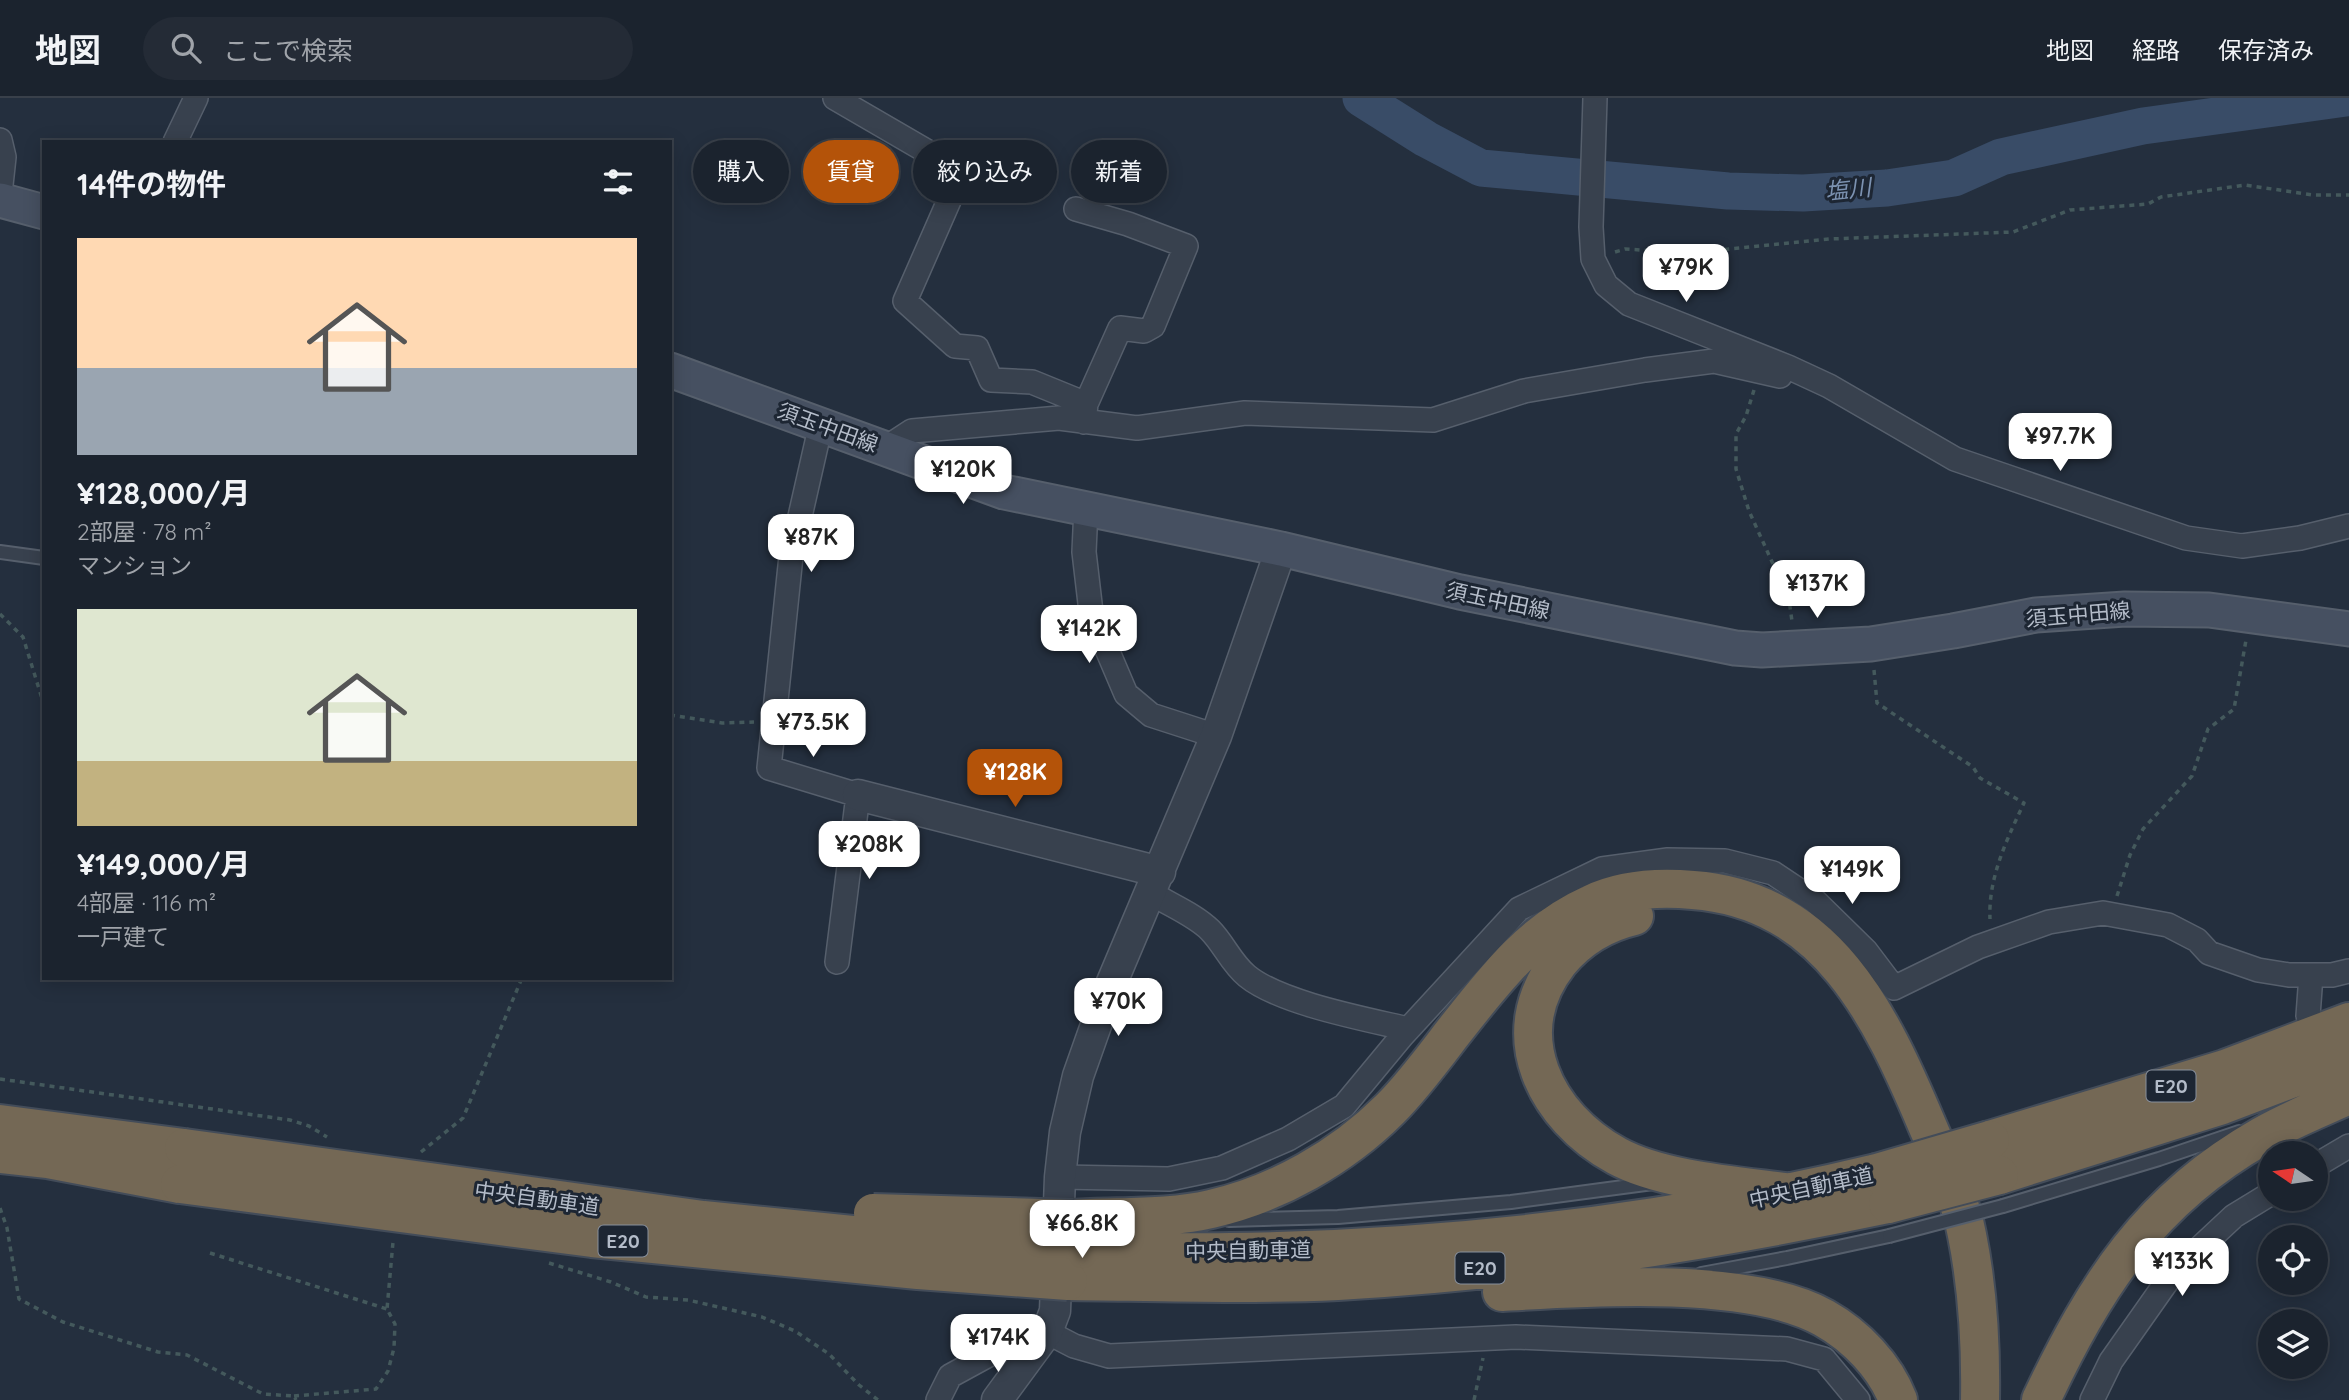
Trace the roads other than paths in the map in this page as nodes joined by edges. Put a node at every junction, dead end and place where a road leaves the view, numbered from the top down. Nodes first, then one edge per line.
1 (196, 98) edge
2 (835, 98) edge
3 (1595, 98) edge
4 (0, 140) edge
5 (176, 140) edge
6 (0, 194) edge
7 (0, 200) edge
8 (1076, 209) dead end
9 (42, 211) edge
10 (1788, 367) junction
11 (672, 371) edge
12 (1085, 413) junction
13 (821, 424) junction
14 (886, 448) junction
15 (1086, 508) junction
16 (2349, 526) edge
17 (1281, 550) junction
18 (0, 552) edge
19 (42, 558) edge
20 (2349, 629) edge
21 (1216, 736) junction
22 (858, 795) junction
23 (1156, 883) junction
24 (837, 962) dead end
25 (2349, 971) edge
26 (2311, 975) junction
27 (2308, 1016) dead end
28 (2349, 1022) edge
29 (1408, 1028) junction
30 (2349, 1057) edge
31 (2349, 1095) edge
32 (0, 1124) edge
33 (2349, 1146) edge
34 (0, 1154) edge
35 (2328, 1158) edge
36 (182, 1166) junction
37 (1997, 1174) junction
38 (1060, 1177) junction
39 (1690, 1178) junction
40 (1793, 1193) junction
41 (2258, 1201) edge
42 (1885, 1204) junction
43 (1177, 1213) junction
44 (1070, 1250) junction
45 (1338, 1281) junction
46 (1622, 1288) junction
47 (1047, 1332) junction
48 (938, 1400) edge
49 (997, 1400) edge
50 (1858, 1400) edge
51 (1898, 1400) edge
52 (1961, 1400) edge
53 (1980, 1400) edge
54 (2040, 1400) edge
55 (2092, 1400) edge

1 - 5 street
2 - 12 street
3 - 10 street
4 - 6 street
7 - 9 main road
8 - 12 street
10 - 12 street
10 - 16 street
11 - 13 main road, 須玉中田線
12 - 14 street
13 - 14 main road, 須玉中田線
13 - 22 street
14 - 15 main road, 須玉中田線
15 - 17 main road, 須玉中田線
15 - 21 street
17 - 20 main road, 須玉中田線
17 - 21 street
18 - 19 lane
21 - 23 street
22 - 23 street
22 - 24 street
23 - 29 street
23 - 38 street
25 - 26 street
26 - 27 street
26 - 29 street
28 - 37 highway, 中央自動車道 / E20
29 - 38 street
30 - 37 highway, 中央自動車道 / E20
31 - 37 lane
31 - 54 highway
32 - 36 highway, 中央自動車道 / E20
33 - 35 street
34 - 36 highway, 中央自動車道 / E20
36 - 44 highway, 中央自動車道 / E20, bridge
36 - 44 highway, 中央自動車道 / E20, bridge
37 - 42 highway, 中央自動車道 / E20, bridge
38 - 47 street
39 - 40 highway
39 - 43 lane
39 - 52 highway
40 - 42 highway, 中央自動車道 / E20
40 - 44 highway, 中央自動車道 / E20
41 - 55 street
42 - 45 highway, 中央自動車道 / E20
42 - 46 lane
43 - 44 highway
43 - 53 highway
44 - 45 highway, 中央自動車道 / E20
45 - 46 highway
46 - 51 highway
47 - 48 street
47 - 49 street
47 - 50 street

